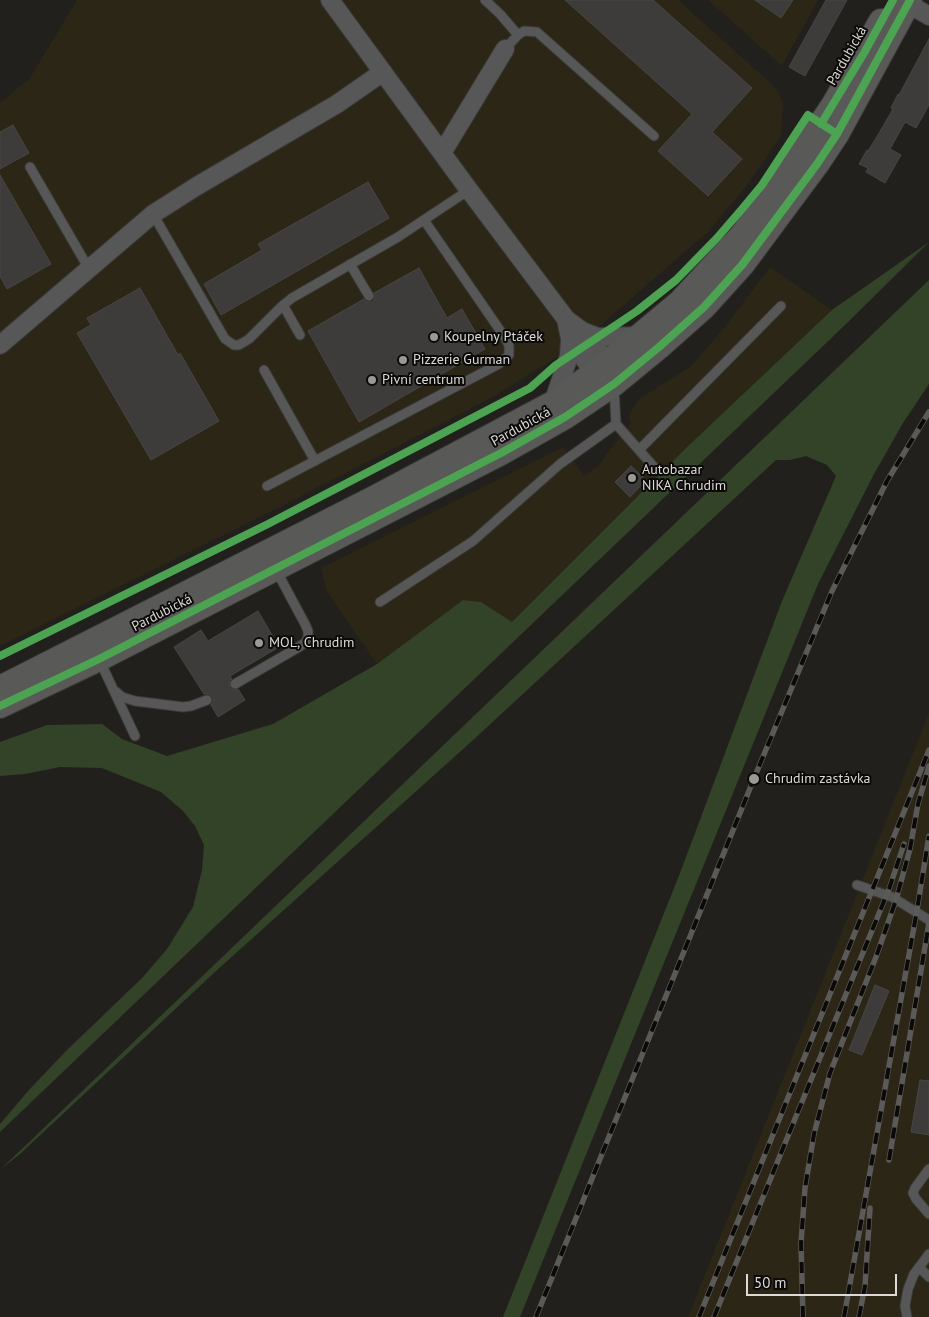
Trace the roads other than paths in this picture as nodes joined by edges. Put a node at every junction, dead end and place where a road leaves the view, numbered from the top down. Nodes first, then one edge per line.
1 (330, 0) edge
2 (485, 0) edge
3 (904, 1) edge
4 (929, 16) edge
5 (518, 35) junction
6 (505, 49) joint
7 (383, 72) junction
8 (654, 136) dead end
9 (442, 153) junction
10 (30, 167) dead end
11 (469, 190) junction
12 (154, 214) junction
13 (424, 220) junction
14 (350, 264) junction
15 (89, 269) junction
16 (369, 296) dead end
17 (283, 305) junction
18 (782, 306) dead end
19 (300, 334) dead end
20 (576, 335) junction
21 (640, 336) junction
22 (0, 345) edge
23 (264, 370) dead end
24 (608, 376) junction
25 (553, 403) junction
26 (616, 424) junction
27 (639, 450) junction
28 (315, 461) junction
29 (654, 467) dead end
30 (267, 486) dead end
31 (269, 562) junction
32 (380, 602) dead end
33 (95, 651) junction
34 (235, 684) dead end
35 (112, 687) junction
36 (0, 688) edge
37 (207, 700) dead end
38 (0, 706) edge
39 (135, 736) dead end
40 (857, 885) dead end
41 (929, 920) edge
42 (929, 1170) edge
43 (929, 1214) edge
44 (929, 1254) edge
45 (919, 1267) junction
46 (929, 1277) edge
47 (907, 1317) edge

1 - 7 street
2 - 5 lane
3 - 4 street
3 - 21 main road, Pardubická
3 - 24 main road, Pardubická
5 - 6 lane
5 - 8 lane
6 - 9 street
7 - 9 street
7 - 12 street
9 - 11 street
10 - 15 lane
11 - 13 lane
11 - 20 street
12 - 15 street
12 - 17 lane
13 - 14 lane
13 - 28 lane
14 - 16 lane
14 - 17 lane
15 - 22 street
17 - 19 lane
18 - 27 lane
20 - 21 street
20 - 24 street
20 - 25 street
21 - 24 main road, Pardubická
23 - 28 lane
24 - 25 main road, Pardubická
24 - 26 lane
24 - 31 main road, Pardubická
25 - 31 main road, Pardubická
26 - 27 lane
26 - 32 lane
27 - 29 lane
28 - 30 lane
31 - 33 main road, Pardubická
31 - 34 lane
33 - 35 lane
33 - 36 main road, Pardubická
33 - 38 main road, Pardubická
35 - 37 lane
35 - 39 lane
40 - 41 lane
42 - 43 lane
44 - 45 lane
45 - 46 lane
45 - 47 lane

